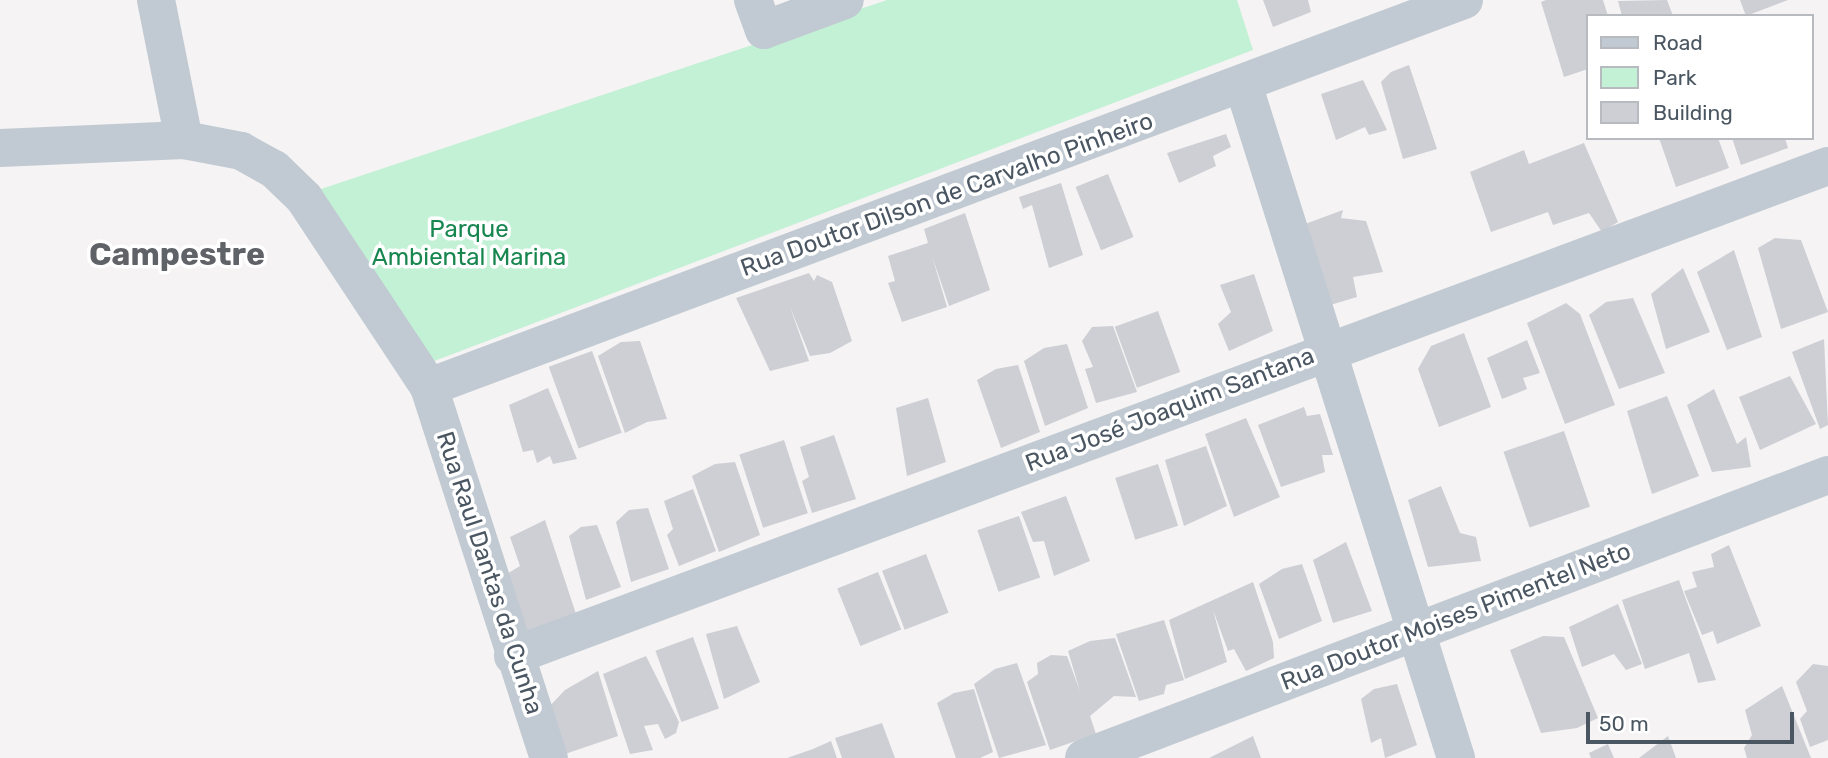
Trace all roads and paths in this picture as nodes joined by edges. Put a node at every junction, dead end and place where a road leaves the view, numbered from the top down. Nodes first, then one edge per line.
1 (156, 0) edge
2 (753, 0) edge
3 (845, 0) edge
4 (1464, 0) edge
5 (1243, 85) junction
6 (184, 140) junction
7 (0, 148) edge
8 (1828, 166) edge
9 (1325, 352) junction
10 (429, 387) junction
11 (1828, 475) edge
12 (1416, 633) junction
13 (513, 656) junction
14 (550, 758) edge
15 (1084, 758) edge
16 (1456, 758) edge

1 - 6 street
2 - 3 street
4 - 5 street, Rua Doutor Dilson de Carvalho Pinheiro
5 - 9 street
5 - 10 street, Rua Doutor Dilson de Carvalho Pinheiro
6 - 7 street, Rua Raul Dantas da Cunha
6 - 10 street, Rua Raul Dantas da Cunha
8 - 9 street, Rua José Joaquim Santana
9 - 12 street
9 - 13 street, Rua José Joaquim Santana
10 - 13 street, Rua Raul Dantas da Cunha
11 - 12 street, Rua Doutor Moises Pimentel Neto
12 - 15 street, Rua Doutor Moises Pimentel Neto
12 - 16 street
13 - 14 street, Rua Raul Dantas da Cunha

